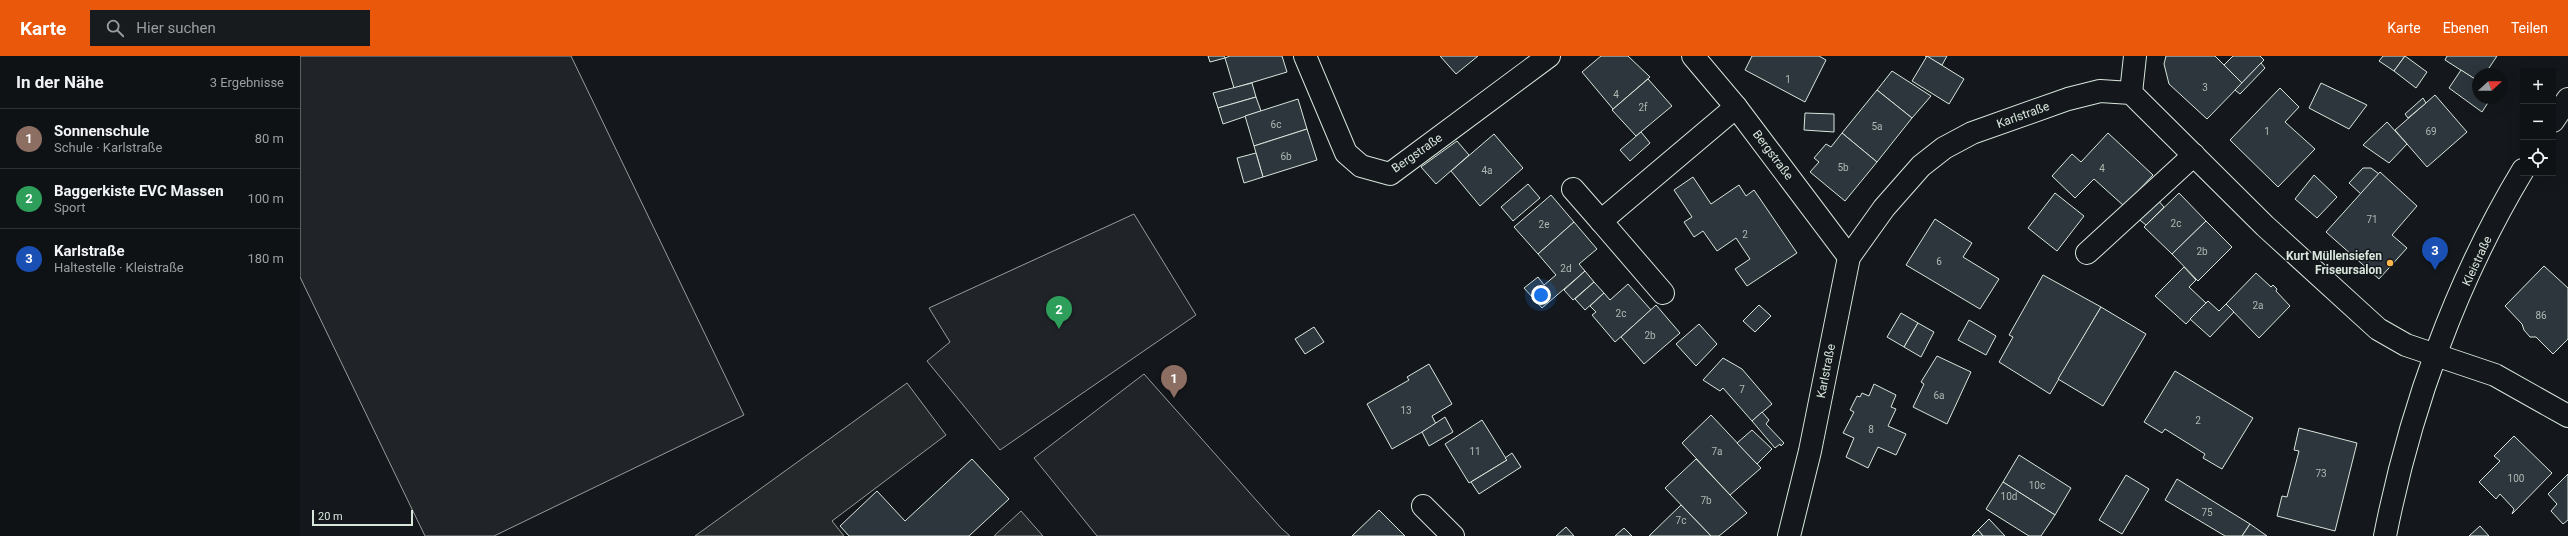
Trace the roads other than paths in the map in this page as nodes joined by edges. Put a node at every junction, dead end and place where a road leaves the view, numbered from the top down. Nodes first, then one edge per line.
1 (1305, 56) edge
2 (1549, 56) edge
3 (1693, 56) edge
4 (2135, 56) edge
5 (2131, 93) junction
6 (2568, 99) edge
7 (1736, 107) junction
8 (2556, 117) edge
9 (2194, 155) junction
10 (2520, 176) edge
11 (1573, 189) dead end
12 (1601, 221) junction
13 (2087, 253) dead end
14 (1849, 257) junction
15 (1662, 293) dead end
16 (2436, 354) junction
17 (2568, 416) edge
18 (1423, 506) dead end
19 (1453, 536) edge
20 (1789, 536) edge
21 (2385, 536) edge

1 - 2 street, Bergstraße
3 - 7 street, Bergstraße
4 - 5 street
5 - 9 street
5 - 14 street, Karlstraße
6 - 8 street
7 - 12 street
7 - 14 street, Bergstraße
9 - 13 street
9 - 16 street
10 - 16 street, Kleistraße
11 - 12 street
12 - 15 street
14 - 20 street, Karlstraße
16 - 17 street
16 - 21 street, Kleistraße
18 - 19 street

